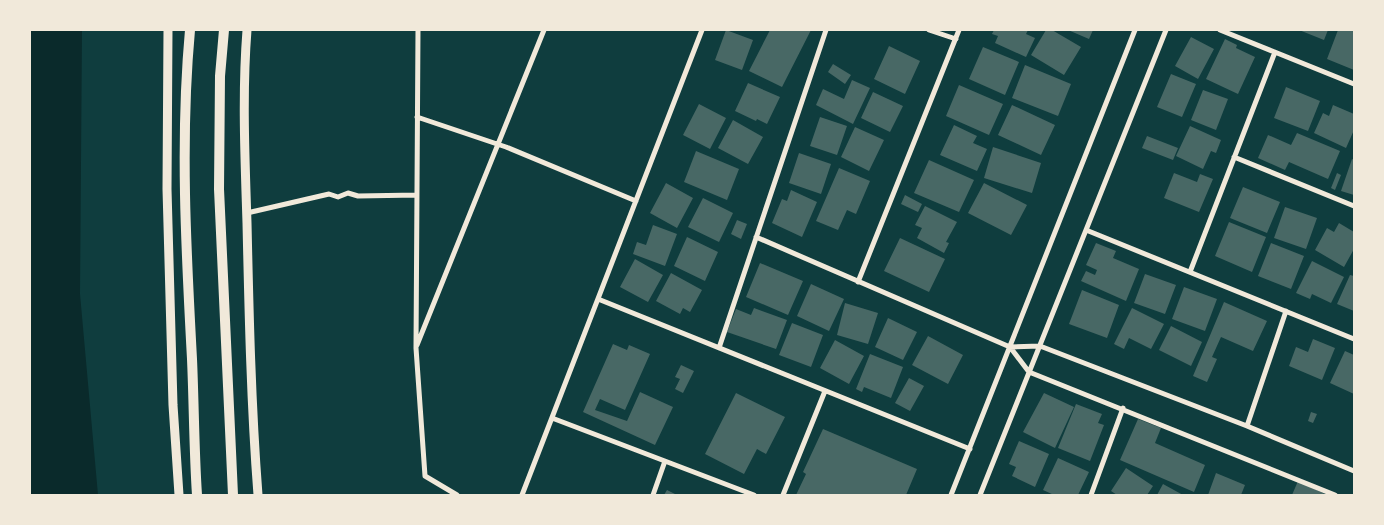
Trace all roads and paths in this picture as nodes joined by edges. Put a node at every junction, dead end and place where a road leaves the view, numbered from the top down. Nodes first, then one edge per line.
1 (168, 30) edge
2 (190, 30) edge
3 (224, 30) edge
4 (247, 30) edge
5 (418, 30) edge
6 (544, 30) edge
7 (702, 30) edge
8 (826, 30) edge
9 (929, 30) edge
10 (959, 30) edge
11 (1135, 30) edge
12 (1166, 30) edge
13 (1220, 30) edge
14 (956, 39) junction
15 (1275, 52) junction
16 (1354, 84) edge
17 (417, 117) junction
18 (497, 144) junction
19 (1234, 157) junction
20 (416, 195) junction
21 (636, 201) junction
22 (1354, 206) edge
23 (246, 213) junction
24 (1086, 230) junction
25 (756, 237) junction
26 (1190, 272) junction
27 (858, 282) junction
28 (598, 299) junction
29 (1286, 311) junction
30 (1354, 339) edge
31 (1040, 346) junction
32 (1010, 347) junction
33 (416, 348) junction
34 (719, 348) junction
35 (1029, 372) junction
36 (825, 391) junction
37 (1123, 408) junction
38 (552, 418) junction
39 (1246, 426) junction
40 (970, 449) junction
41 (665, 461) junction
42 (1354, 471) edge
43 (179, 495) edge
44 (197, 495) edge
45 (233, 495) edge
46 (258, 495) edge
47 (456, 495) edge
48 (522, 495) edge
49 (653, 495) edge
50 (754, 495) edge
51 (783, 495) edge
52 (952, 495) edge
53 (980, 495) edge
54 (1091, 495) edge
55 (1335, 495) edge

1 - 43 main road
2 - 44 main road
3 - 45 main road
4 - 23 main road
5 - 17 street
6 - 18 street
7 - 21 street
8 - 25 street
9 - 14 street
10 - 14 street
11 - 32 street
12 - 24 street
13 - 15 street
14 - 27 street
15 - 16 street
15 - 19 street
17 - 18 street
17 - 20 street
18 - 21 street
18 - 33 street
19 - 22 street
19 - 26 street
20 - 23 street
20 - 33 street
21 - 28 street
23 - 46 main road
24 - 26 street
24 - 31 street
25 - 27 street
25 - 34 street
26 - 29 street
27 - 32 street
28 - 34 street
28 - 38 street
29 - 30 street
29 - 39 street
31 - 32 street
31 - 35 street
31 - 39 street
32 - 35 street
32 - 40 street
33 - 47 street
34 - 36 street
35 - 37 street
35 - 53 street
36 - 40 street
36 - 51 street
37 - 54 street
37 - 55 street
38 - 41 street
38 - 48 street
39 - 42 street
40 - 52 street
41 - 49 street
41 - 50 street

